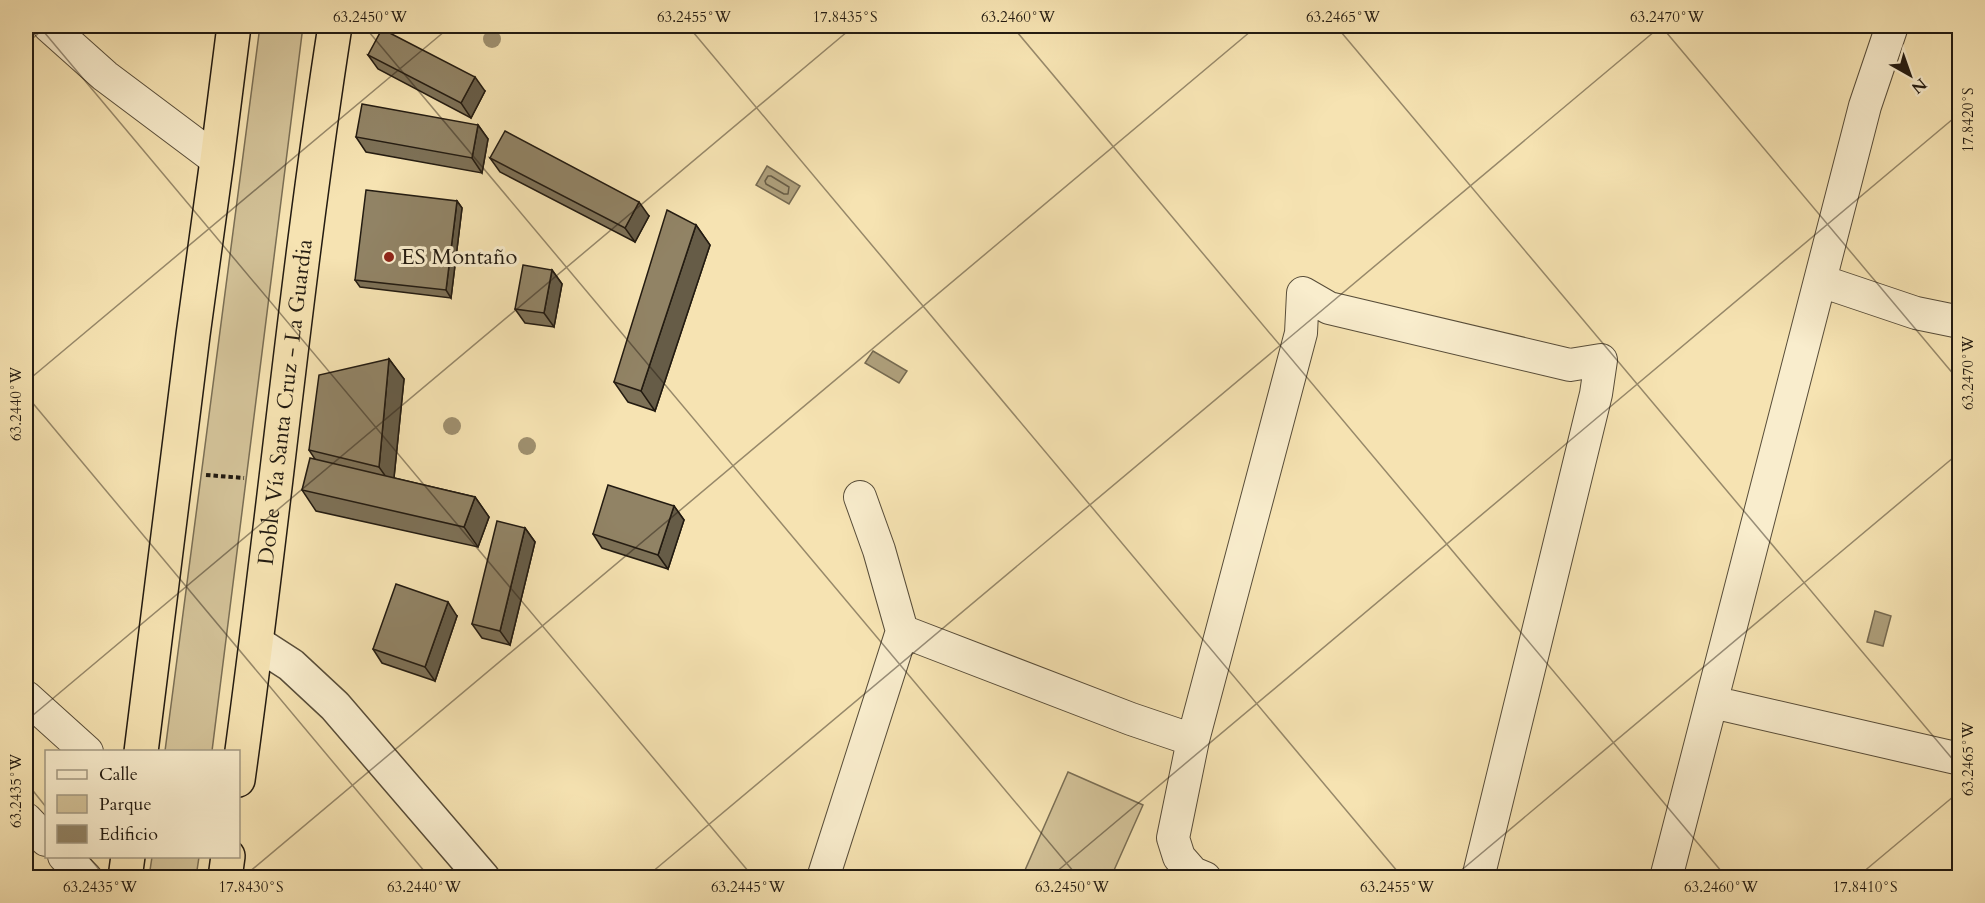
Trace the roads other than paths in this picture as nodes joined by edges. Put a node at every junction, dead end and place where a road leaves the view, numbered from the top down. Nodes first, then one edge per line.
1 (49, 26) edge
2 (234, 26) edge
3 (335, 26) edge
4 (1892, 26) edge
5 (217, 160) junction
6 (1821, 281) junction
7 (1959, 322) edge
8 (860, 497) dead end
9 (902, 631) junction
10 (257, 644) junction
11 (27, 700) edge
12 (1712, 702) junction
13 (1193, 740) junction
14 (85, 750) edge
15 (141, 750) edge
16 (1959, 759) edge
17 (240, 766) edge
18 (26, 819) edge
19 (45, 839) edge
20 (66, 858) edge
21 (128, 858) edge
22 (228, 858) edge
23 (86, 878) edge
24 (126, 878) edge
25 (225, 878) edge
26 (483, 878) edge
27 (823, 878) edge
28 (1205, 878) edge
29 (1478, 878) edge
30 (1666, 878) edge

1 - 5 street
2 - 5 highway
3 - 10 highway, Doble Vía Santa Cruz - La Guardia
4 - 6 street
5 - 15 highway
6 - 7 street
6 - 12 street
8 - 9 street
9 - 13 street
9 - 27 street
10 - 17 highway, Doble Vía Santa Cruz - La Guardia
10 - 26 street
11 - 14 street
12 - 16 street
12 - 30 street
13 - 28 street
13 - 29 street
18 - 19 street
20 - 23 street
21 - 24 highway
22 - 25 highway

